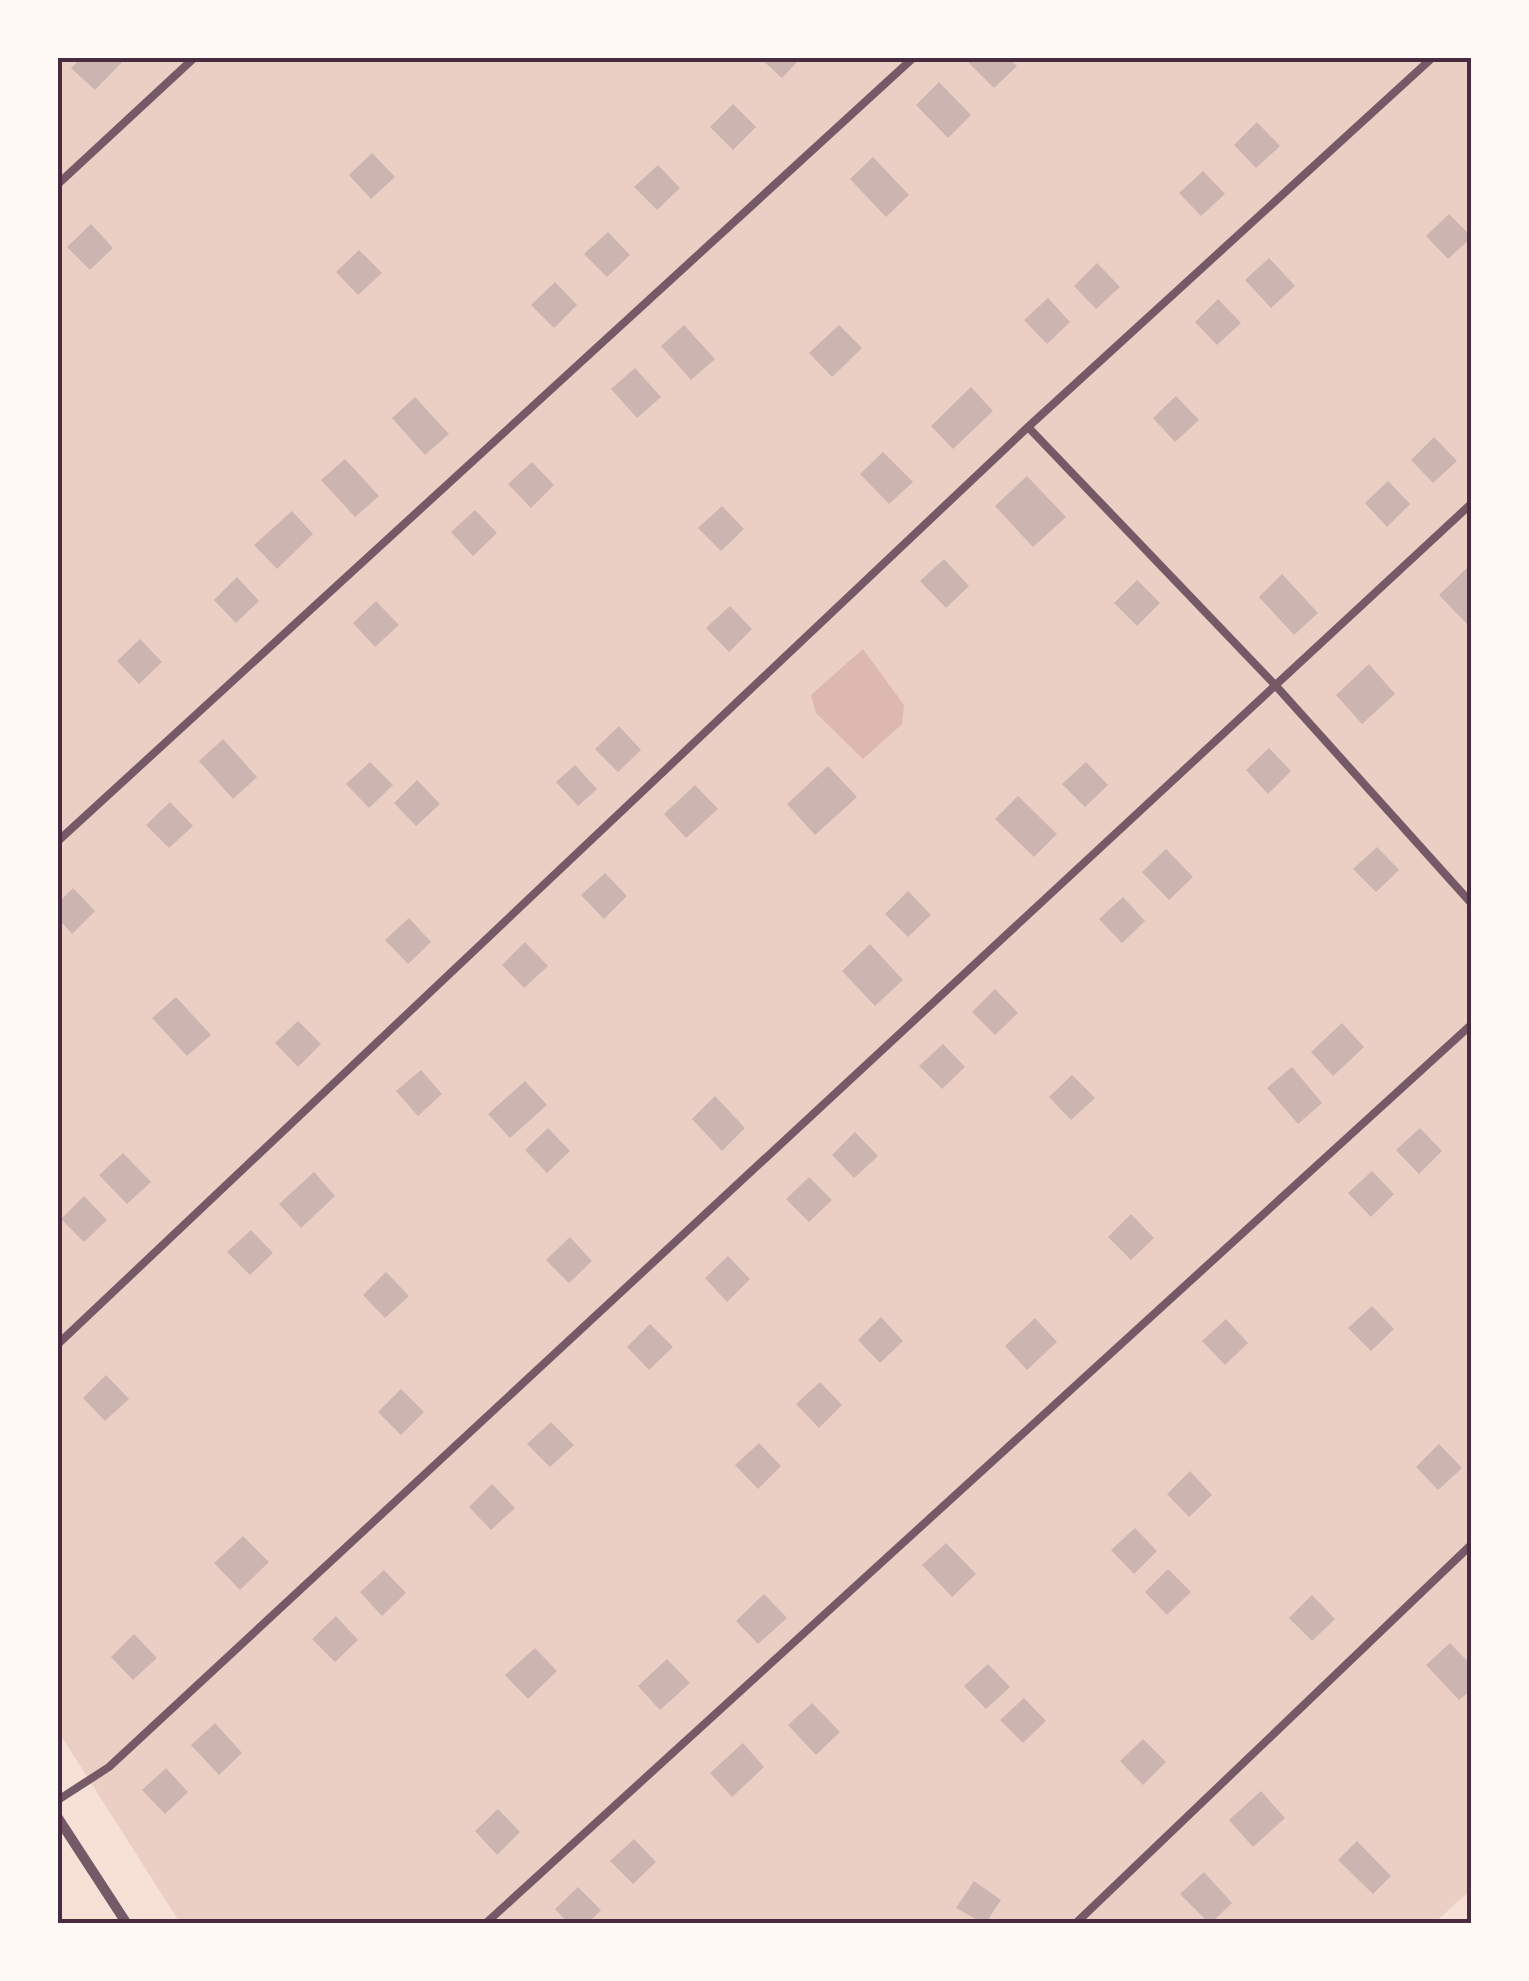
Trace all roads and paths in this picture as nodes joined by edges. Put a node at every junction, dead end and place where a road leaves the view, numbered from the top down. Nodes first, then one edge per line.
1 (194, 58) edge
2 (913, 58) edge
3 (1432, 58) edge
4 (58, 184) edge
5 (1028, 427) junction
6 (1472, 502) edge
7 (1276, 686) junction
8 (58, 841) edge
9 (1472, 904) edge
10 (1472, 1024) edge
11 (58, 1344) edge
12 (1472, 1544) edge
13 (58, 1800) edge
14 (58, 1818) edge
15 (128, 1924) edge
16 (485, 1924) edge
17 (1075, 1924) edge

1 - 4 lane
2 - 8 lane
3 - 5 lane
5 - 7 lane
5 - 11 lane
6 - 7 lane
7 - 9 lane
7 - 13 lane
10 - 16 lane
12 - 17 lane
14 - 15 street

